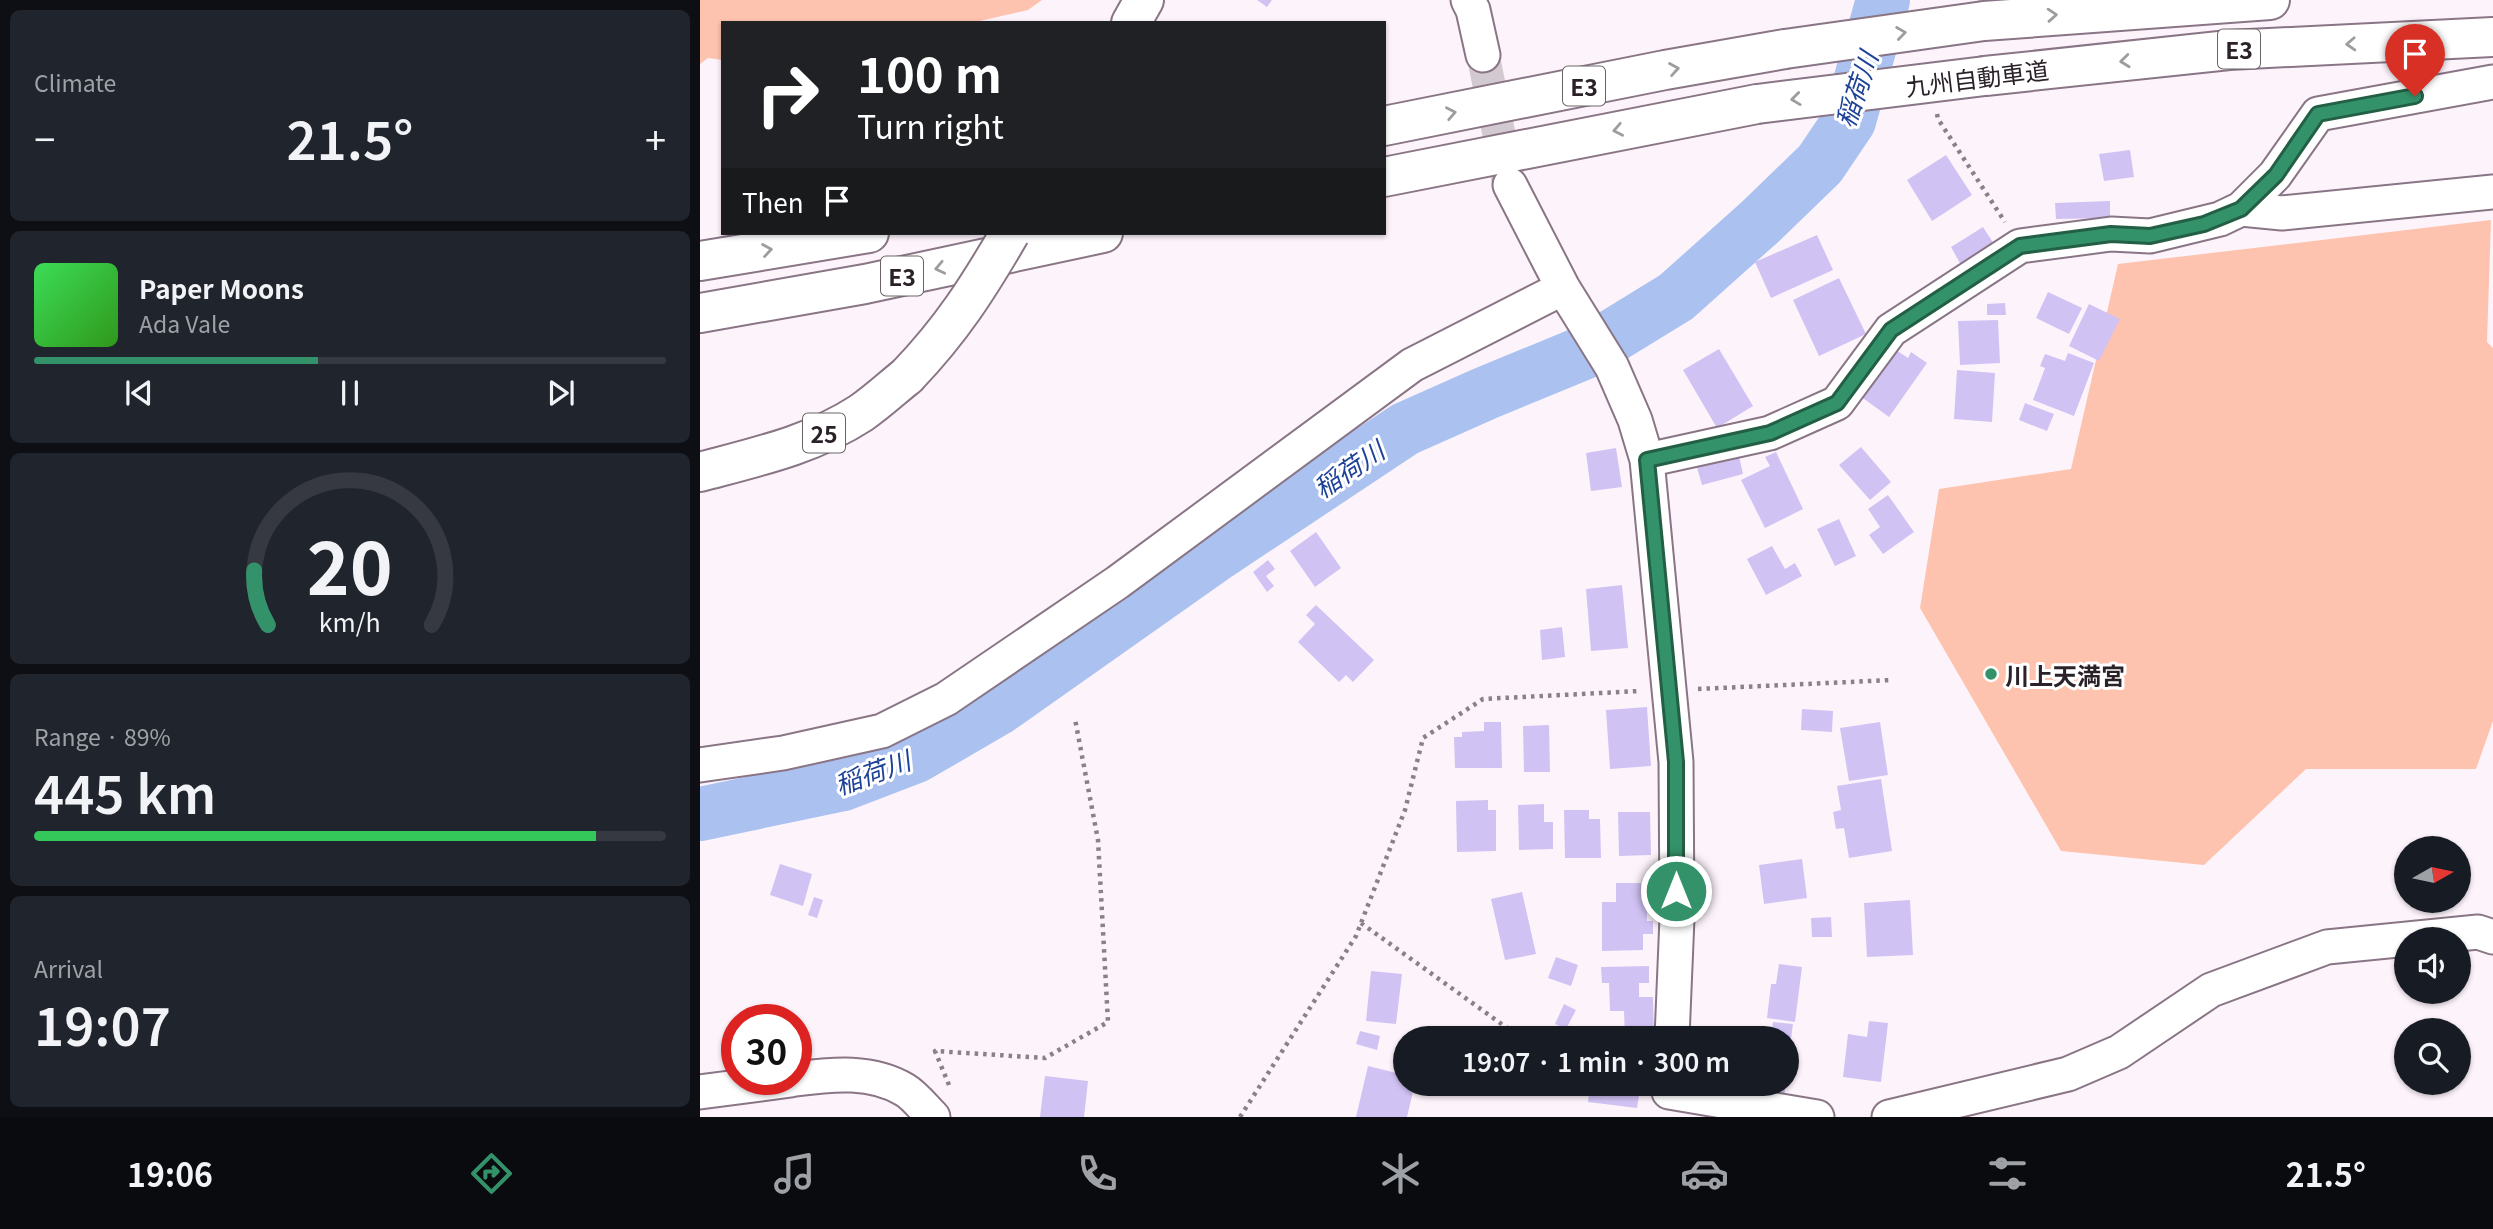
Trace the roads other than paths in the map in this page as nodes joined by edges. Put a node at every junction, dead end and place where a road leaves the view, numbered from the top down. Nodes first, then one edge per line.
1 (1144, 0) edge
2 (1468, 0) edge
3 (2270, 0) edge
4 (1132, 21) edge
5 (2493, 37) edge
6 (1483, 55) tunnel mouth
7 (2493, 82) edge
8 (1386, 127) edge
9 (1386, 177) edge
10 (1510, 185) tunnel mouth
11 (2493, 192) edge
12 (2241, 209) junction
13 (857, 235) edge
14 (1009, 235) edge
15 (1094, 235) edge
16 (700, 261) edge
17 (1563, 288) junction
18 (700, 313) edge
19 (1647, 460) junction
20 (700, 472) edge
21 (700, 765) edge
22 (2493, 937) edge
23 (1672, 1026) edge
24 (812, 1077) edge
25 (721, 1089) edge
26 (700, 1092) edge
27 (1670, 1097) edge
28 (943, 1106) edge
29 (1817, 1117) edge
30 (1889, 1117) edge

1 - 4 main road
2 - 6 street
8 -> 3 main road, E3, bridge
5 -> 9 main road, 九州自動車道 / E3, bridge
7 - 12 street
10 - 17 street
11 - 12 street
12 - 19 street
16 -> 13 main road, E3
14 - 20 main road, 25, bridge
15 -> 18 main road, E3
17 - 19 street
17 - 21 street
19 - 23 street
22 - 30 street
24 - 28 street
25 - 26 street
27 - 29 street

